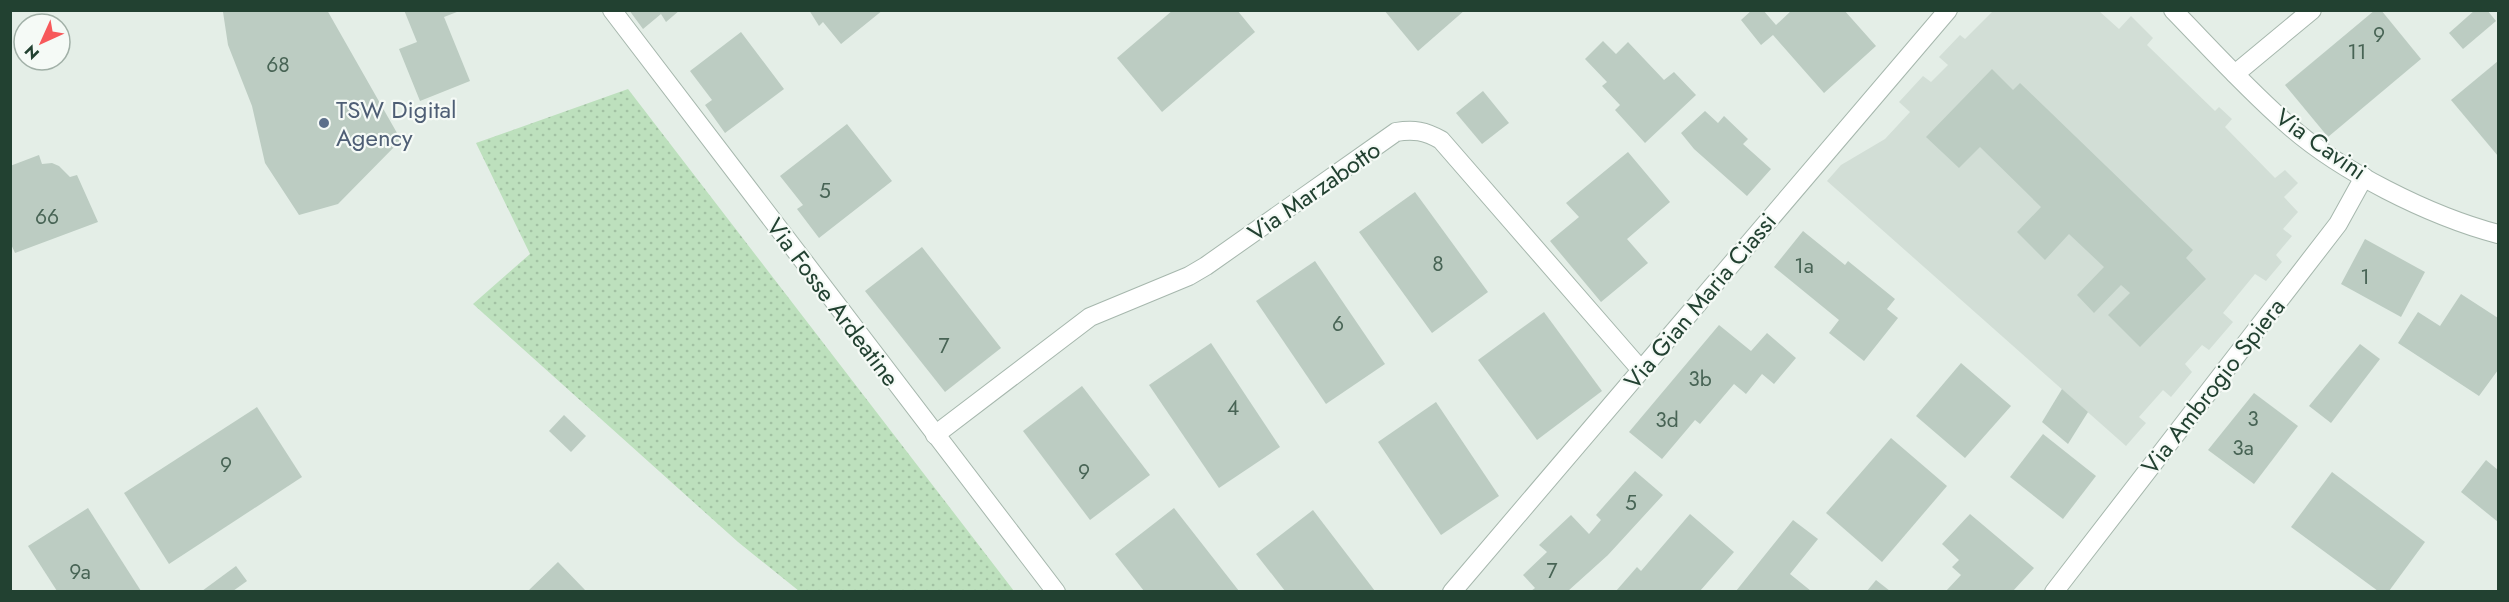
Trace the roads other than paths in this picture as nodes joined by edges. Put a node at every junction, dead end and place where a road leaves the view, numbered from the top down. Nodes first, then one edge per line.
1 (612, 10) edge
2 (1948, 10) edge
3 (2173, 10) edge
4 (2312, 10) edge
5 (2235, 74) junction
6 (2364, 177) junction
7 (2499, 234) edge
8 (1641, 370) junction
9 (935, 435) junction
10 (1056, 591) edge
11 (1452, 591) edge
12 (2054, 591) edge

1 - 9 street, Via Fosse Ardeatine
2 - 8 street, Via Gian Maria Ciassi
3 - 5 street, Via Cavini
4 - 5 street
5 - 6 street, Via Cavini
6 - 7 street, Via Cavini
6 - 12 street, Via Ambrogio Spiera
8 - 9 street, Via Marzabotto
8 - 11 street, Via Gian Maria Ciassi
9 - 10 street, Via Fosse Ardeatine

